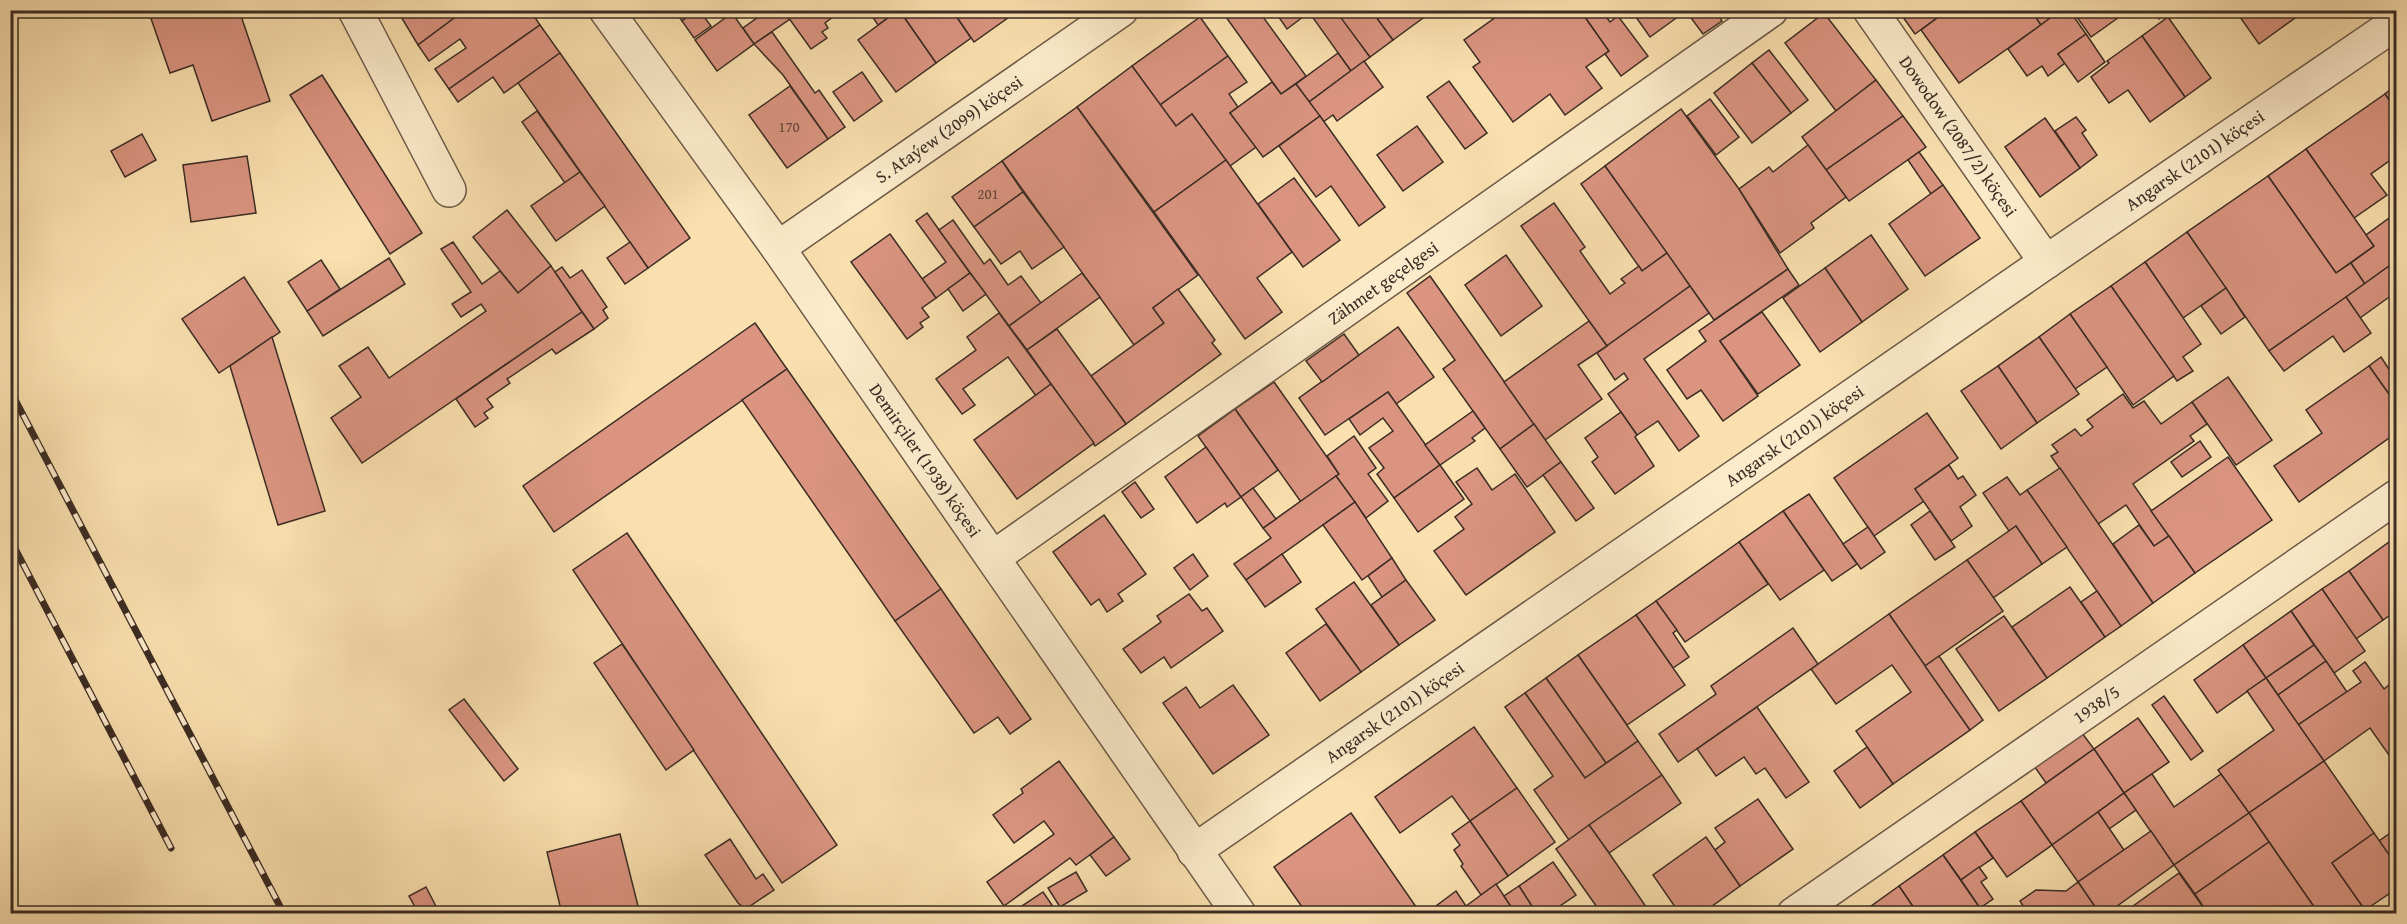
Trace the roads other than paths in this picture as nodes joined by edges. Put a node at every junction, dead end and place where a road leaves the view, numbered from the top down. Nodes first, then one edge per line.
1 (355, 10) edge
2 (606, 10) edge
3 (1121, 10) edge
4 (1771, 10) edge
5 (1870, 10) edge
6 (2397, 23) edge
7 (449, 190) dead end
8 (778, 248) junction
9 (2046, 262) junction
10 (2397, 496) edge
11 (994, 557) junction
12 (1194, 851) junction
13 (1239, 914) edge
14 (1794, 914) edge

1 - 7 street
2 - 8 street, Demirçiler (1938) köçesi
3 - 8 street, S. Ataýew (2099) köçesi
4 - 11 street, Zähmet geçelgesi
5 - 9 street, Dowodow (2087/2) köçesi
6 - 9 street, Angarsk (2101) köçesi
8 - 11 street, Demirçiler (1938) köçesi
9 - 12 street, Angarsk (2101) köçesi
10 - 14 street, 1938/5
11 - 12 street, Demirçiler (1938) köçesi
12 - 13 street, Demirçiler (1938) köçesi

